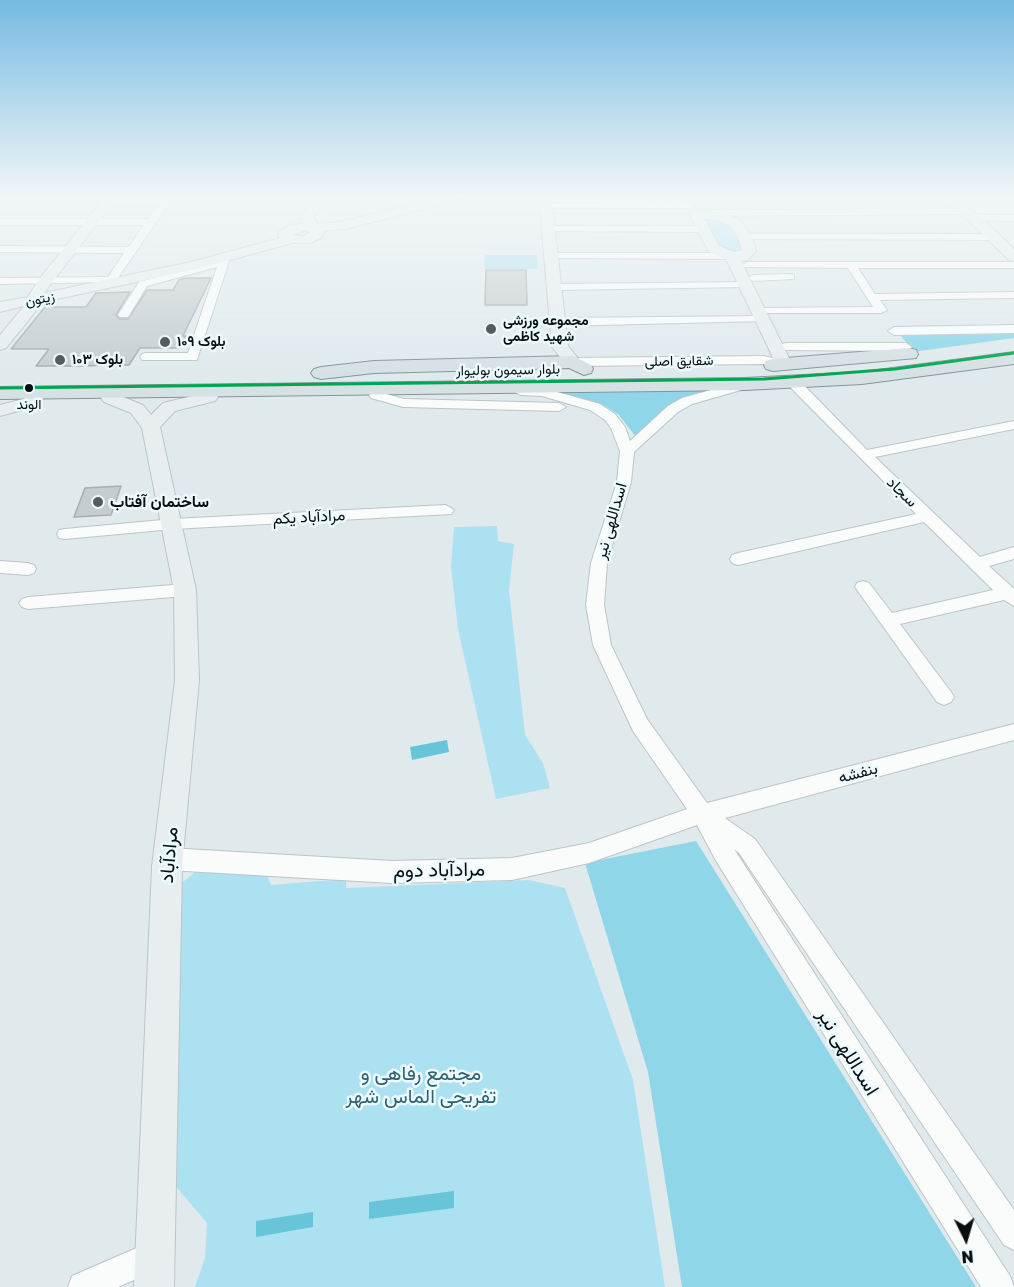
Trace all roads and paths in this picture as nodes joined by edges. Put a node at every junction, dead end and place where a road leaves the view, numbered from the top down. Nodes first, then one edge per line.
1 (65, 256) edge
2 (128, 256) edge
3 (211, 256) edge
4 (230, 256) edge
5 (551, 256) joint
6 (725, 256) edge
7 (748, 256) edge
8 (225, 258) junction
9 (851, 265) junction
10 (1014, 265) edge
11 (744, 268) junction
12 (858, 276) junction
13 (111, 280) junction
14 (0, 281) edge
15 (45, 281) junction
16 (554, 287) junction
17 (1014, 296) edge
18 (872, 297) junction
19 (36, 298) junction
20 (0, 302) edge
21 (0, 307) edge
22 (881, 310) junction
23 (124, 315) dead end
24 (764, 315) junction
25 (558, 322) junction
26 (1014, 329) edge
27 (894, 331) junction
28 (1014, 342) edge
29 (0, 345) edge
30 (560, 347) junction
31 (146, 357) dead end
32 (1014, 358) edge
33 (542, 363) junction
34 (790, 364) junction
35 (579, 365) junction
36 (319, 373) junction
37 (0, 377) edge
38 (745, 384) junction
39 (476, 388) junction
40 (0, 393) edge
41 (376, 395) junction
42 (209, 397) junction
43 (110, 398) junction
44 (31, 402) junction
45 (0, 403) edge
46 (559, 407) dead end
47 (0, 411) edge
48 (1014, 425) edge
49 (151, 427) junction
50 (627, 451) junction
51 (864, 455) junction
52 (446, 510) dead end
53 (928, 516) junction
54 (173, 524) junction
55 (65, 534) dead end
56 (1014, 553) edge
57 (738, 559) dead end
58 (977, 564) junction
59 (0, 567) edge
60 (28, 569) dead end
61 (863, 587) dead end
62 (185, 590) junction
63 (1011, 597) edge
64 (28, 603) dead end
65 (887, 621) junction
66 (944, 697) dead end
67 (1014, 732) edge
68 (702, 814) junction
69 (168, 859) junction
70 (1014, 1234) edge
71 (155, 1255) junction
72 (83, 1287) edge
73 (154, 1287) edge
74 (999, 1287) edge

1 - 15 street
2 - 13 street
3 - 13 street, زیتون
4 - 8 street, زیتون
5 - 11 street
5 - 16 street
6 - 11 street
7 - 11 street
8 - 19 street, زیتون
8 - 23 street
8 - 31 street
9 - 10 street
9 - 11 street
9 - 12 street
11 - 12 street
11 - 16 street
11 - 24 street
12 - 18 street
13 - 15 street
13 - 19 street, زیتون
14 - 15 street
15 - 19 street
16 - 25 street
17 - 18 street
18 - 22 street
19 - 20 street, زیتون
19 - 21 street, زیتون
19 - 29 street
22 - 24 street
22 - 27 street
24 - 25 street
24 - 34 street
25 - 30 street
26 - 27 street
27 - 34 street
28 - 34 main road, بلوار سیمون بولیوار
30 - 33 street
30 - 35 street
32 - 34 main road, بلوار سیمون بولیوار
33 - 35 main road
33 - 36 main road
34 - 35 main road, بلوار سیمون بولیوار
34 - 38 main road, بلوار سیمون بولیوار
34 - 51 street, سجاد
35 - 36 main road, بلوار سیمون بولیوار
36 - 37 main road, بلوار سیمون بولیوار
38 - 39 main road, بلوار سیمون بولیوار
38 - 50 street
39 - 40 main road, بلوار سیمون بولیوار
39 - 41 main road
39 - 50 street
41 - 42 main road
41 - 46 street
42 - 43 main road
42 - 49 street
43 - 44 main road
43 - 49 street
44 - 45 main road
44 - 47 street
48 - 51 street
49 - 54 street, مرادآباد
50 - 68 street, اسداللهی نیر
51 - 53 street, سجاد
52 - 54 street, مرادآباد یکم
53 - 57 street
53 - 58 street, سجاد
54 - 55 street, مرادآباد یکم
54 - 62 street, مرادآباد
56 - 58 street
58 - 63 street, سجاد
59 - 60 street
61 - 65 street
62 - 64 street
62 - 69 street, مرادآباد
63 - 65 street
65 - 66 street
67 - 68 street, بنفشه
68 - 69 street, مرادآباد دوم
68 - 70 street, اسداللهی نیر
68 - 74 street, اسداللهی نیر
69 - 71 street, مرادآباد
71 - 72 street
71 - 73 street, مرادآباد

